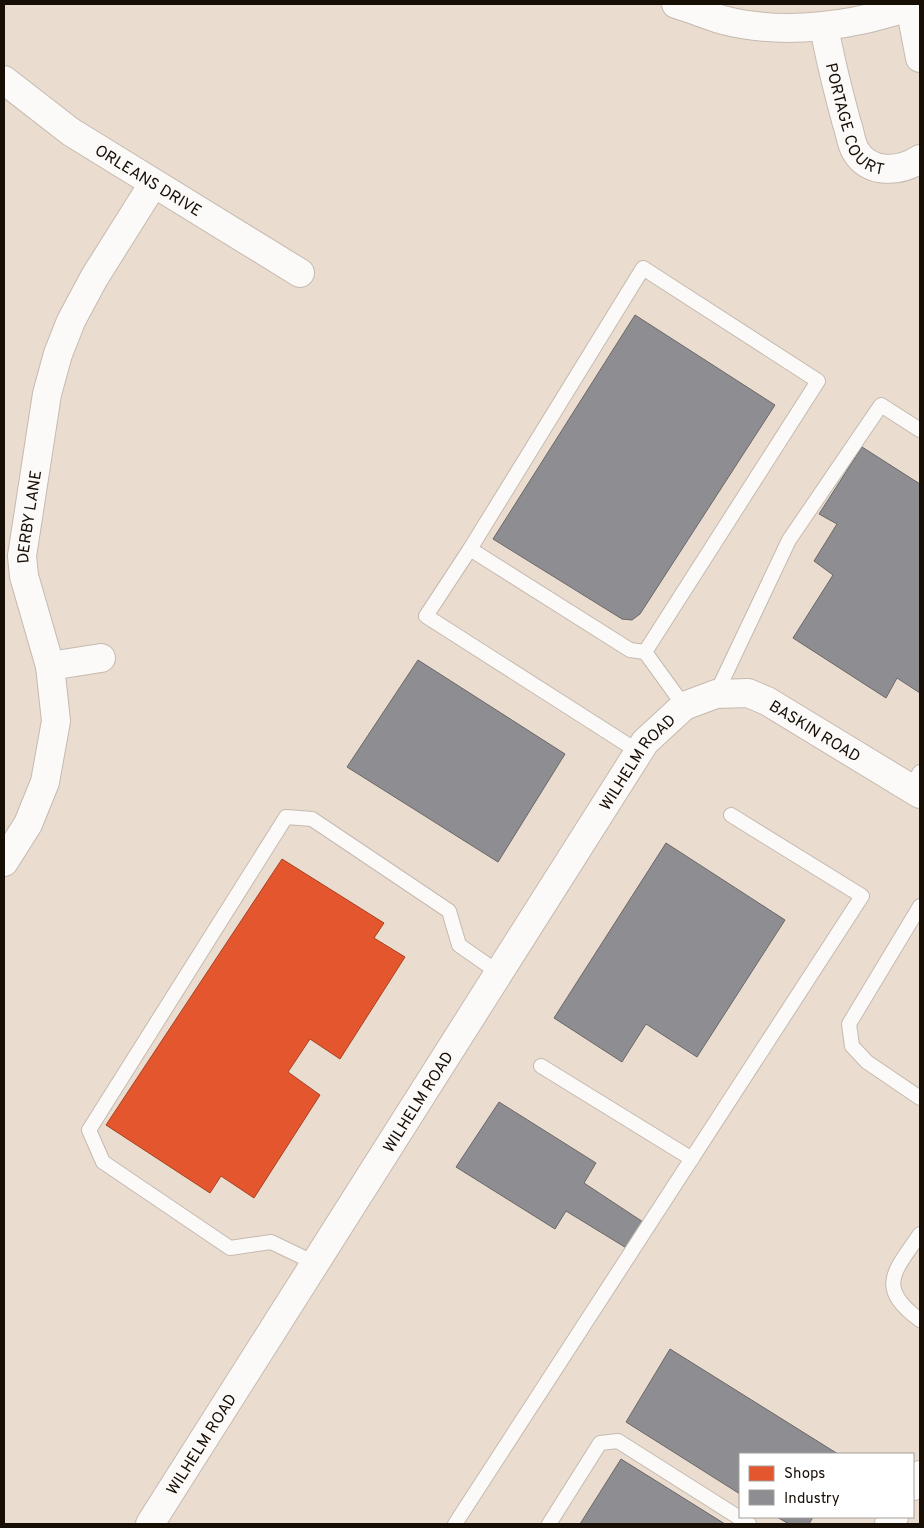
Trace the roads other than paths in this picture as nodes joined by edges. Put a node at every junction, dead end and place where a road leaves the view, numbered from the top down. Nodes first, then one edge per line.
1 (676, 4) edge
2 (913, 5) edge
3 (824, 26) junction
4 (920, 58) edge
5 (4, 80) edge
6 (920, 160) edge
7 (153, 184) junction
8 (300, 273) dead end
9 (920, 430) edge
10 (470, 549) junction
11 (13, 556) edge
12 (645, 652) junction
13 (100, 658) dead end
14 (50, 666) junction
15 (701, 700) junction
16 (639, 752) junction
17 (917, 785) edge
18 (731, 815) dead end
19 (4, 862) edge
20 (920, 906) edge
21 (500, 972) junction
22 (541, 1066) dead end
23 (920, 1098) edge
24 (692, 1159) junction
25 (920, 1234) edge
26 (315, 1263) junction
27 (920, 1320) edge
28 (739, 1518) edge
29 (150, 1524) edge
30 (455, 1524) edge
31 (549, 1524) edge

1 - 3 street
2 - 3 street
2 - 4 street
3 - 6 street, PORTAGE COURT
5 - 7 street, ORLEANS DRIVE
7 - 8 street, ORLEANS DRIVE
7 - 11 street, DERBY LANE
9 - 15 lane
10 - 12 lane
10 - 12 lane
10 - 16 lane
11 - 14 street, DERBY LANE
12 - 15 lane
13 - 14 street
14 - 19 street, DERBY LANE
15 - 16 street, WILHELM ROAD
15 - 17 street, BASKIN ROAD
16 - 21 street, WILHELM ROAD
18 - 24 lane
20 - 23 lane
21 - 26 street, WILHELM ROAD
21 - 26 lane
22 - 24 lane
24 - 30 lane
25 - 27 lane
26 - 29 street, WILHELM ROAD
28 - 31 lane

